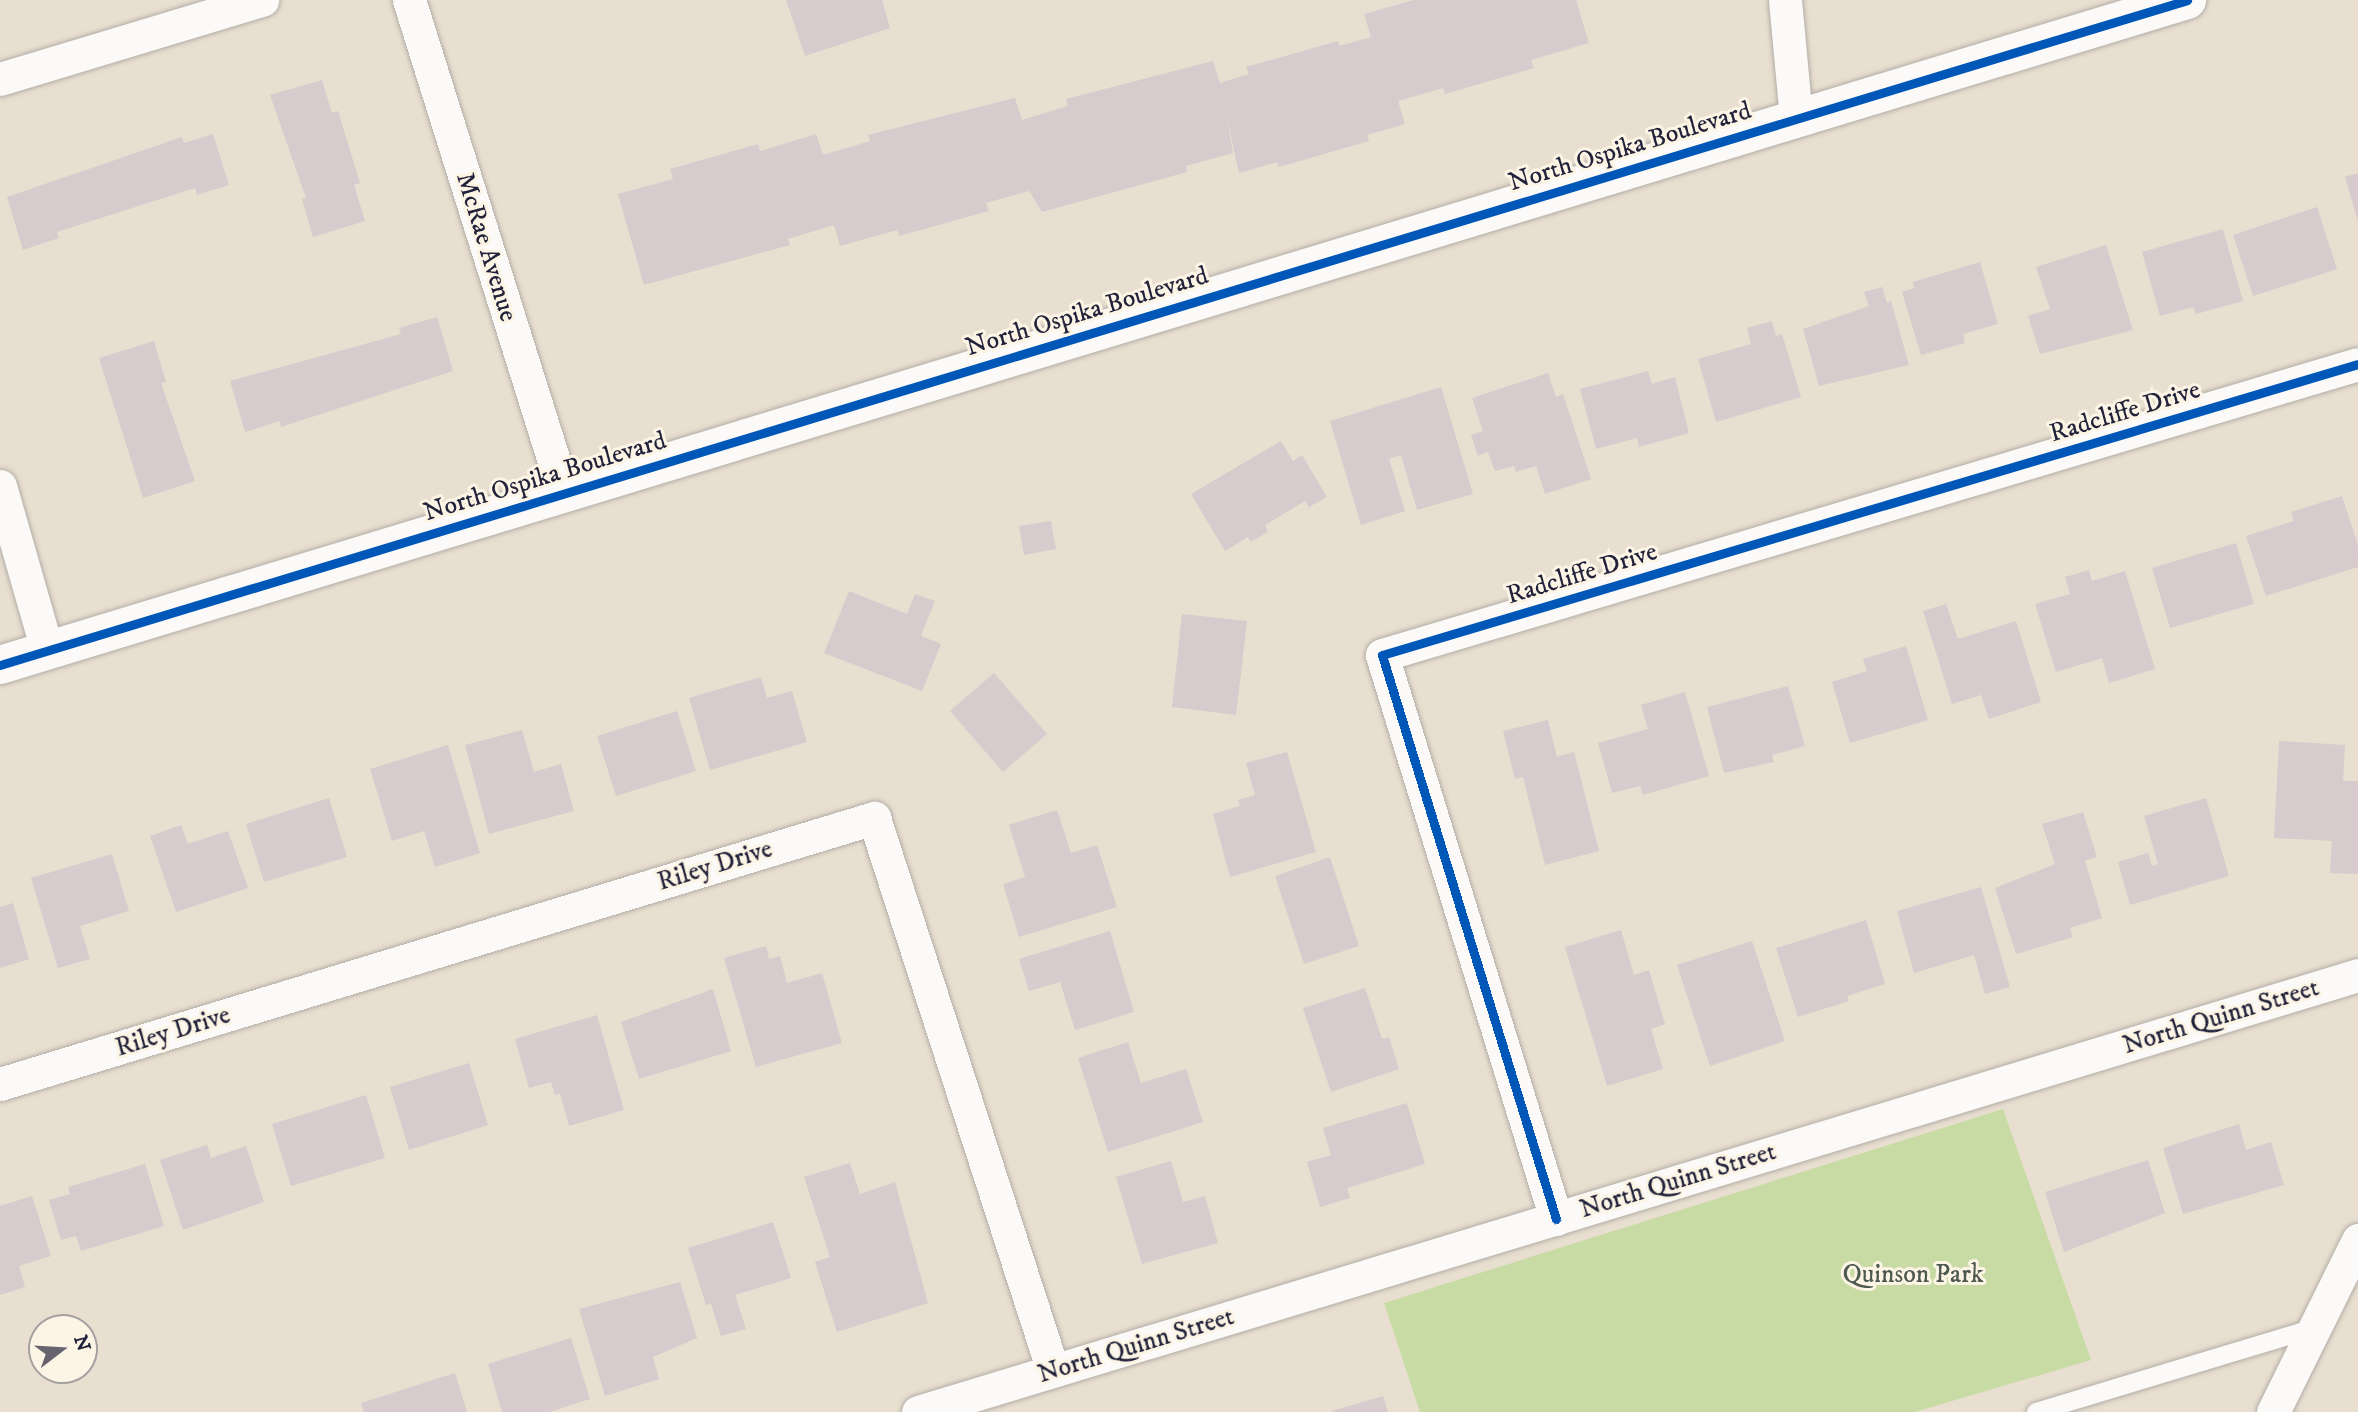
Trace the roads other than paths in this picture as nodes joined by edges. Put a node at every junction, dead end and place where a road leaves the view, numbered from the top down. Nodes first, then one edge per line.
1 (261, 0) edge
2 (410, 0) edge
3 (1785, 0) edge
4 (2187, 0) edge
5 (0, 79) edge
6 (1796, 118) junction
7 (2358, 364) edge
8 (0, 486) edge
9 (564, 493) junction
10 (47, 650) junction
11 (0, 664) edge
12 (2358, 975) edge
13 (0, 1084) edge
14 (1556, 1219) junction
15 (2358, 1240) edge
16 (2315, 1328) junction
17 (1053, 1371) junction
18 (918, 1412) edge
19 (2036, 1412) edge
20 (2273, 1412) edge

1 - 5 street
2 - 9 street, McRae Avenue
3 - 6 street
4 - 6 street, North Ospika Boulevard
6 - 9 street, North Ospika Boulevard
7 - 14 street, Radcliffe Drive
8 - 10 street
9 - 10 street, North Ospika Boulevard
10 - 11 street, North Ospika Boulevard
12 - 14 street, North Quinn Street
13 - 17 street, Riley Drive
14 - 17 street, North Quinn Street
15 - 16 street
16 - 19 lane
16 - 20 street
17 - 18 street, North Quinn Street

